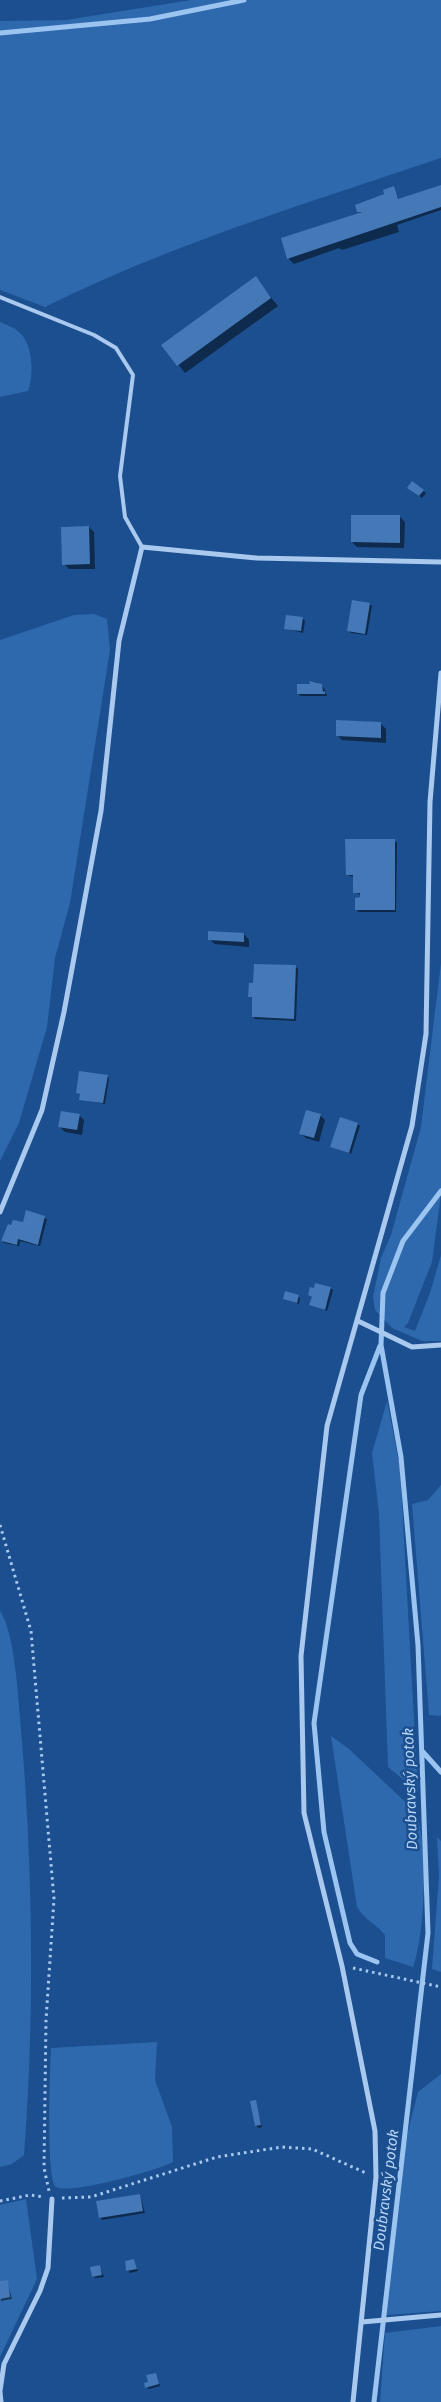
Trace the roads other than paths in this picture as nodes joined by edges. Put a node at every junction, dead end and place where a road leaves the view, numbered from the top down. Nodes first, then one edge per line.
1 (0, 297) edge
2 (142, 547) junction
3 (441, 562) edge
4 (441, 673) edge
5 (0, 1212) edge
6 (358, 1321) junction
7 (441, 1345) edge
8 (52, 2199) road end
9 (441, 2315) edge
10 (362, 2322) junction
11 (0, 2392) edge
12 (1, 2402) edge
13 (353, 2402) edge

1 - 2 lane
2 - 3 street
2 - 5 street
4 - 6 street
6 - 7 street
6 - 10 street
8 - 11 street
9 - 10 street
10 - 13 street
11 - 12 street

